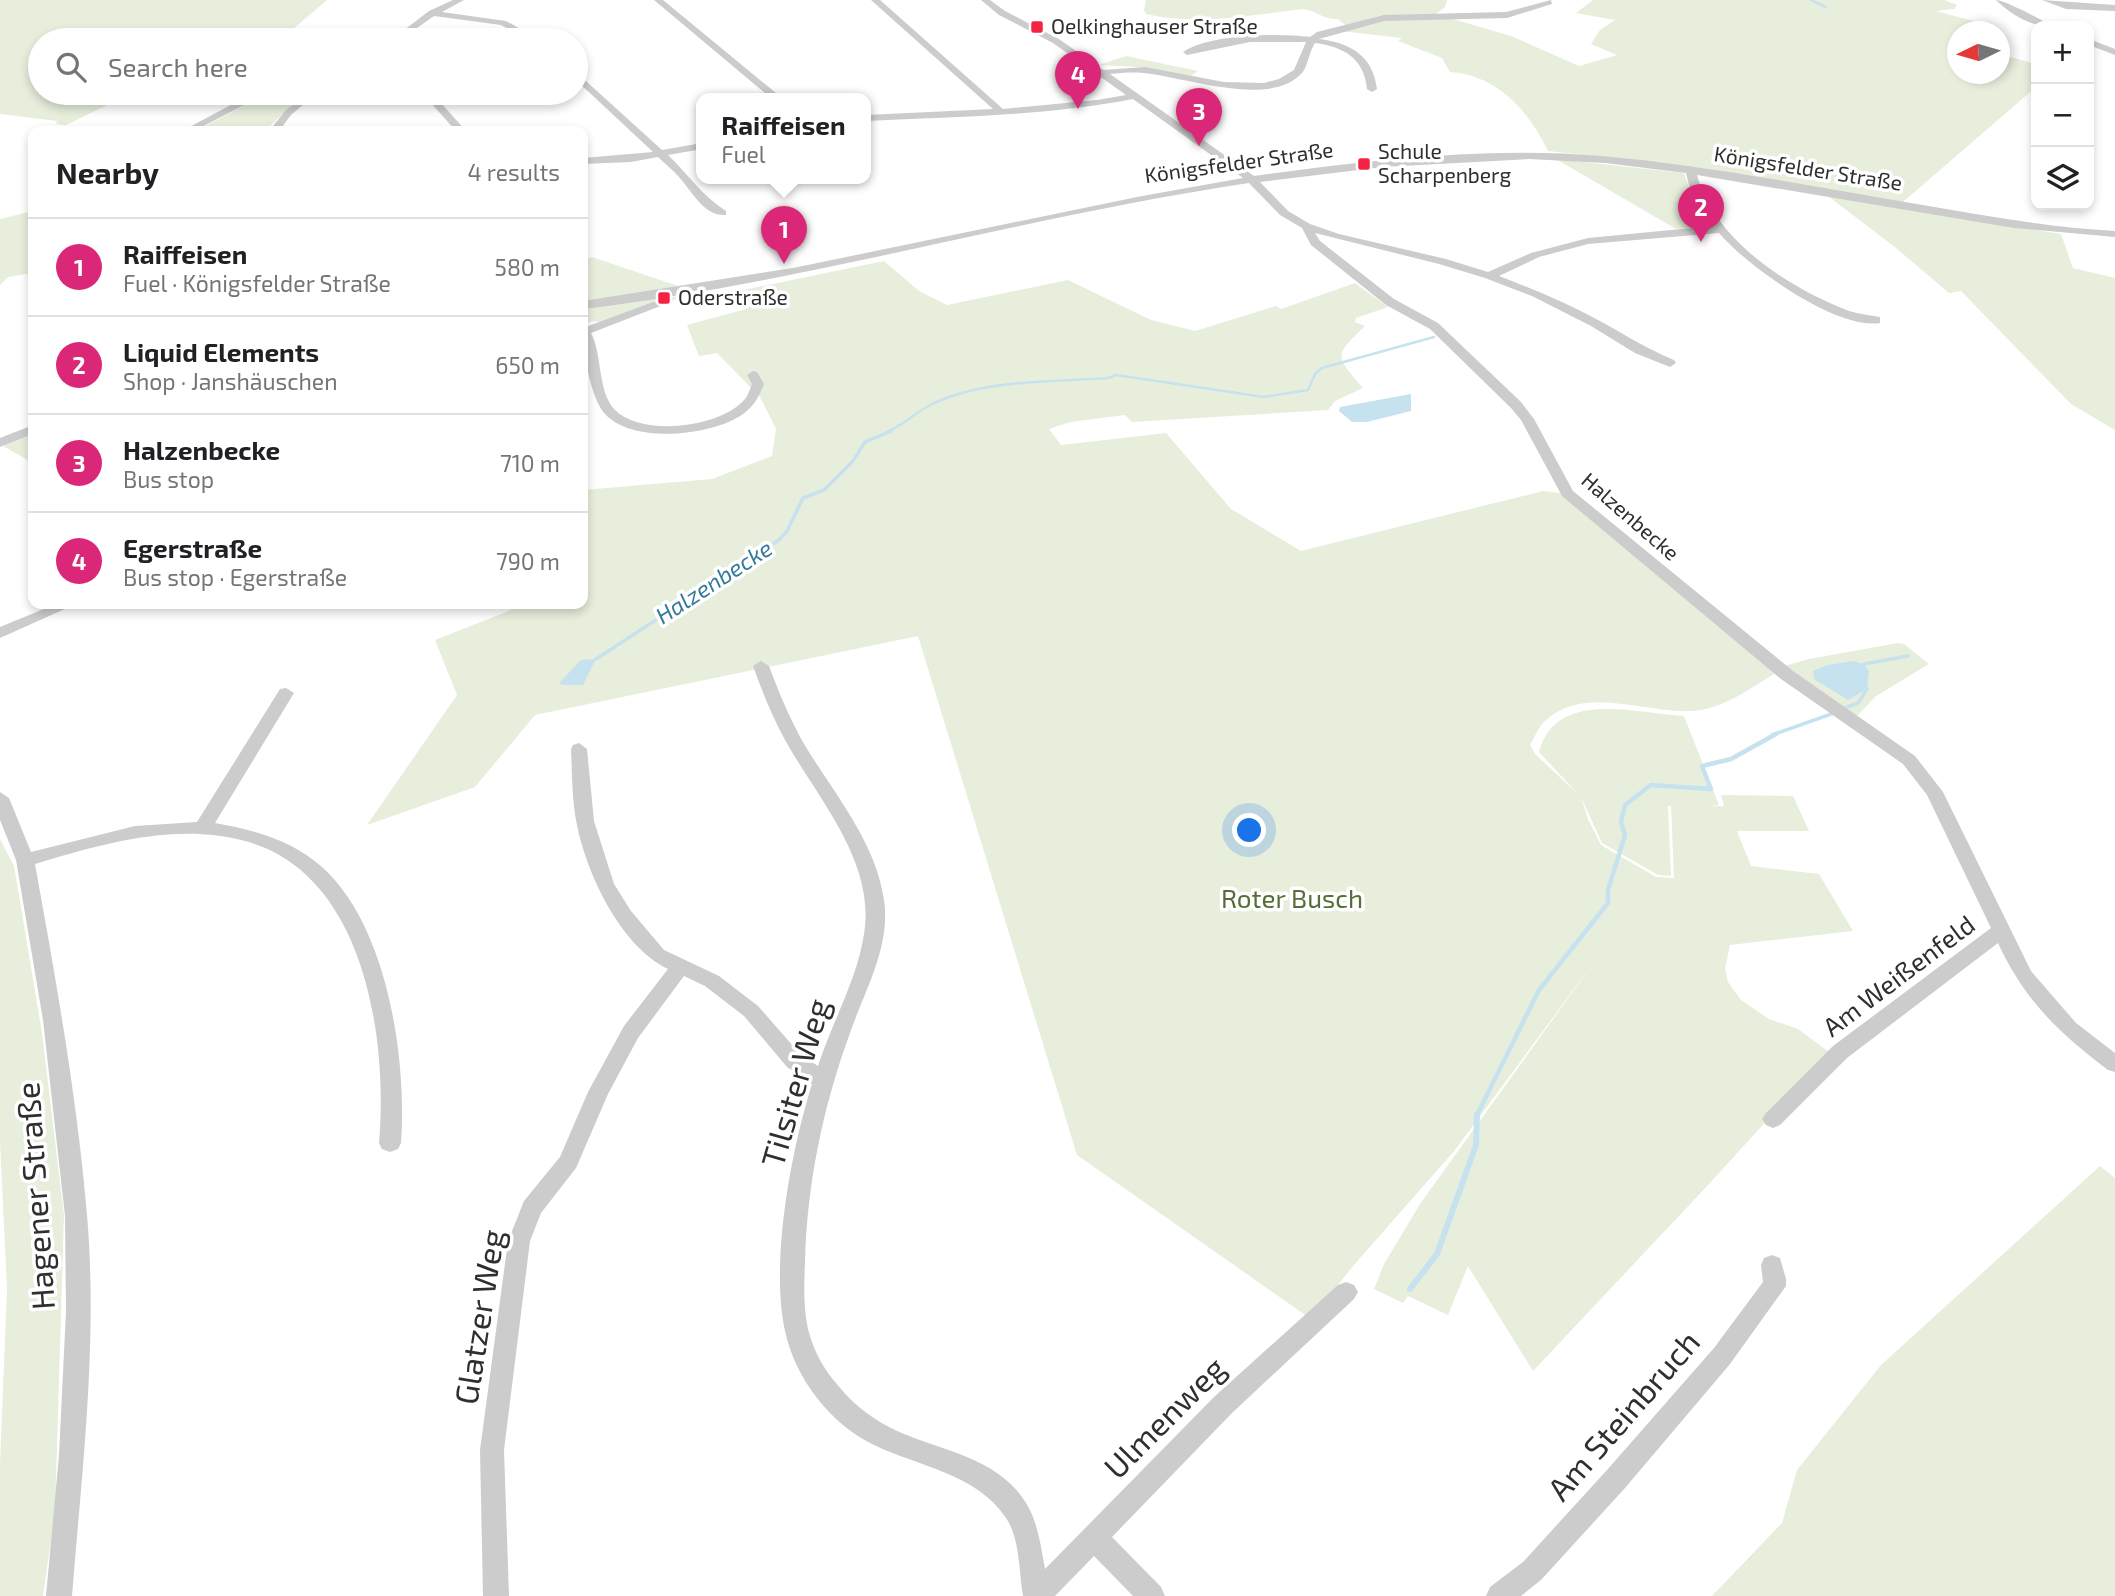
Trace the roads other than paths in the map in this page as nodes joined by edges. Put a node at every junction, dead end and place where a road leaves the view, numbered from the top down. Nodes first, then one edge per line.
1 (460, 0) edge
2 (658, 0) edge
3 (875, 0) edge
4 (985, 0) edge
5 (2000, 0) edge
6 (2046, 0) edge
7 (1549, 2) dead end
8 (2115, 8) edge
9 (432, 13) junction
10 (2036, 21) edge
11 (411, 28) edge
12 (513, 28) edge
13 (1311, 40) junction
14 (2094, 44) edge
15 (1187, 52) dead end
16 (2115, 52) edge
17 (1102, 73) junction
18 (588, 86) edge
19 (1372, 89) dead end
20 (771, 93) edge
21 (1134, 96) junction
22 (237, 105) edge
23 (298, 105) edge
24 (438, 105) edge
25 (1002, 112) junction
26 (871, 118) edge
27 (197, 126) edge
28 (278, 126) edge
29 (457, 126) edge
30 (696, 147) edge
31 (662, 154) junction
32 (588, 161) edge
33 (1233, 165) junction
34 (1691, 171) junction
35 (1252, 180) junction
36 (1220, 185) junction
37 (722, 213) dead end
38 (1306, 226) junction
39 (1723, 229) junction
40 (2115, 234) edge
41 (1489, 276) junction
42 (588, 303) edge
43 (657, 305) dead end
44 (1876, 320) dead end
45 (588, 330) edge
46 (588, 338) edge
47 (1670, 363) dead end
48 (753, 375) dead end
49 (28, 431) edge
50 (0, 443) edge
51 (56, 609) edge
52 (0, 633) edge
53 (761, 666) dead end
54 (286, 692) dead end
55 (1838, 710) joint
56 (579, 749) dead end
57 (0, 798) edge
58 (202, 829) junction
59 (25, 860) junction
60 (2001, 931) junction
61 (680, 967) junction
62 (2115, 1064) edge
63 (823, 1080) junction
64 (1773, 1119) dead end
65 (390, 1143) dead end
66 (1772, 1265) dead end
67 (1346, 1292) dead end
68 (1094, 1538) junction
69 (59, 1596) edge
70 (496, 1596) edge
71 (1037, 1596) edge
72 (1152, 1596) edge
73 (1499, 1596) edge

1 - 9 street
2 - 20 street
3 - 25 street
4 - 17 street
5 - 10 street
6 - 8 street
7 - 13 street
9 - 11 street
9 - 12 street
13 - 15 street
13 - 17 street
13 - 19 street
14 - 16 street
17 - 21 street
18 - 31 street
21 - 25 street
21 - 33 street
22 - 27 street
23 - 28 street
24 - 29 street
25 - 26 street
30 - 31 street
31 - 32 street
31 - 37 street
33 - 35 street
33 - 36 street
34 - 35 street, Königsfelder Straße
34 - 39 street
34 - 40 street, Königsfelder Straße
35 - 36 street, Königsfelder Straße
35 - 38 street
36 - 42 street, Königsfelder Straße
38 - 41 street
38 - 55 street, Halzenbecke
39 - 41 street
39 - 44 street
41 - 47 street
43 - 45 street
46 - 48 street
49 - 50 street
51 - 52 street
53 - 63 street, Tilsiter Weg
54 - 58 street
55 - 60 street, Am Weißenfeld
56 - 61 street
57 - 59 street, Hagener Straße
58 - 59 street
58 - 65 street
59 - 69 street, Hagener Straße
60 - 62 street
60 - 64 street, Am Weißenfeld
61 - 63 street
61 - 70 street, Glatzer Weg
63 - 71 street, Tilsiter Weg
66 - 73 street, Am Steinbruch
67 - 68 street, Ulmenweg
68 - 71 street, Ulmenweg
68 - 72 street

